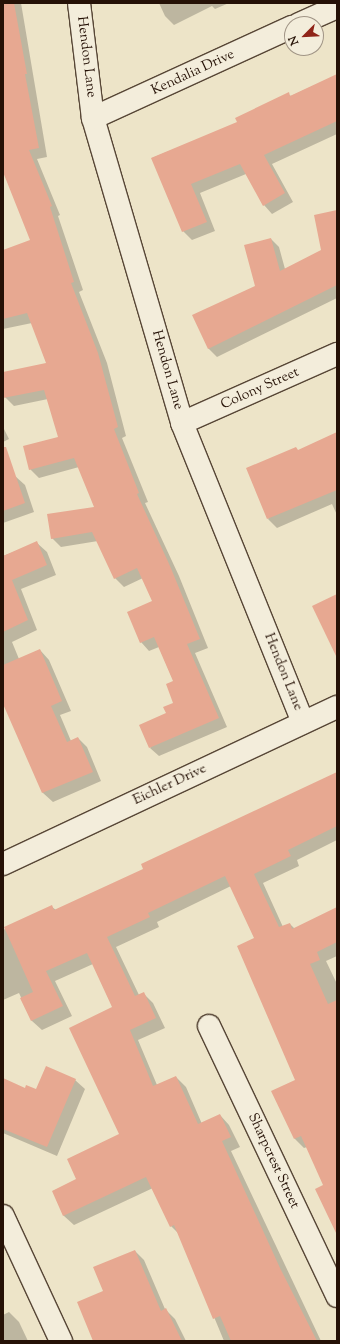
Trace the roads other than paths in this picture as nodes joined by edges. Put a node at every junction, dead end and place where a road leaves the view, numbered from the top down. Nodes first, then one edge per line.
1 (79, 3) edge
2 (337, 7) edge
3 (317, 16) edge
4 (284, 31) edge
5 (93, 118) junction
6 (337, 354) edge
7 (182, 423) junction
8 (337, 707) edge
9 (303, 723) junction
10 (4, 859) edge
11 (209, 1026) dead end
12 (3, 1216) edge
13 (337, 1296) edge
14 (61, 1341) edge

1 - 5 street, Hendon Lane
2 - 3 street
4 - 5 street, Kendalia Drive
5 - 7 street, Hendon Lane
6 - 7 street, Colony Street
7 - 9 street, Hendon Lane
8 - 9 street, Eichler Drive
9 - 10 street, Eichler Drive
11 - 13 street, Sharpcrest Street
12 - 14 street

